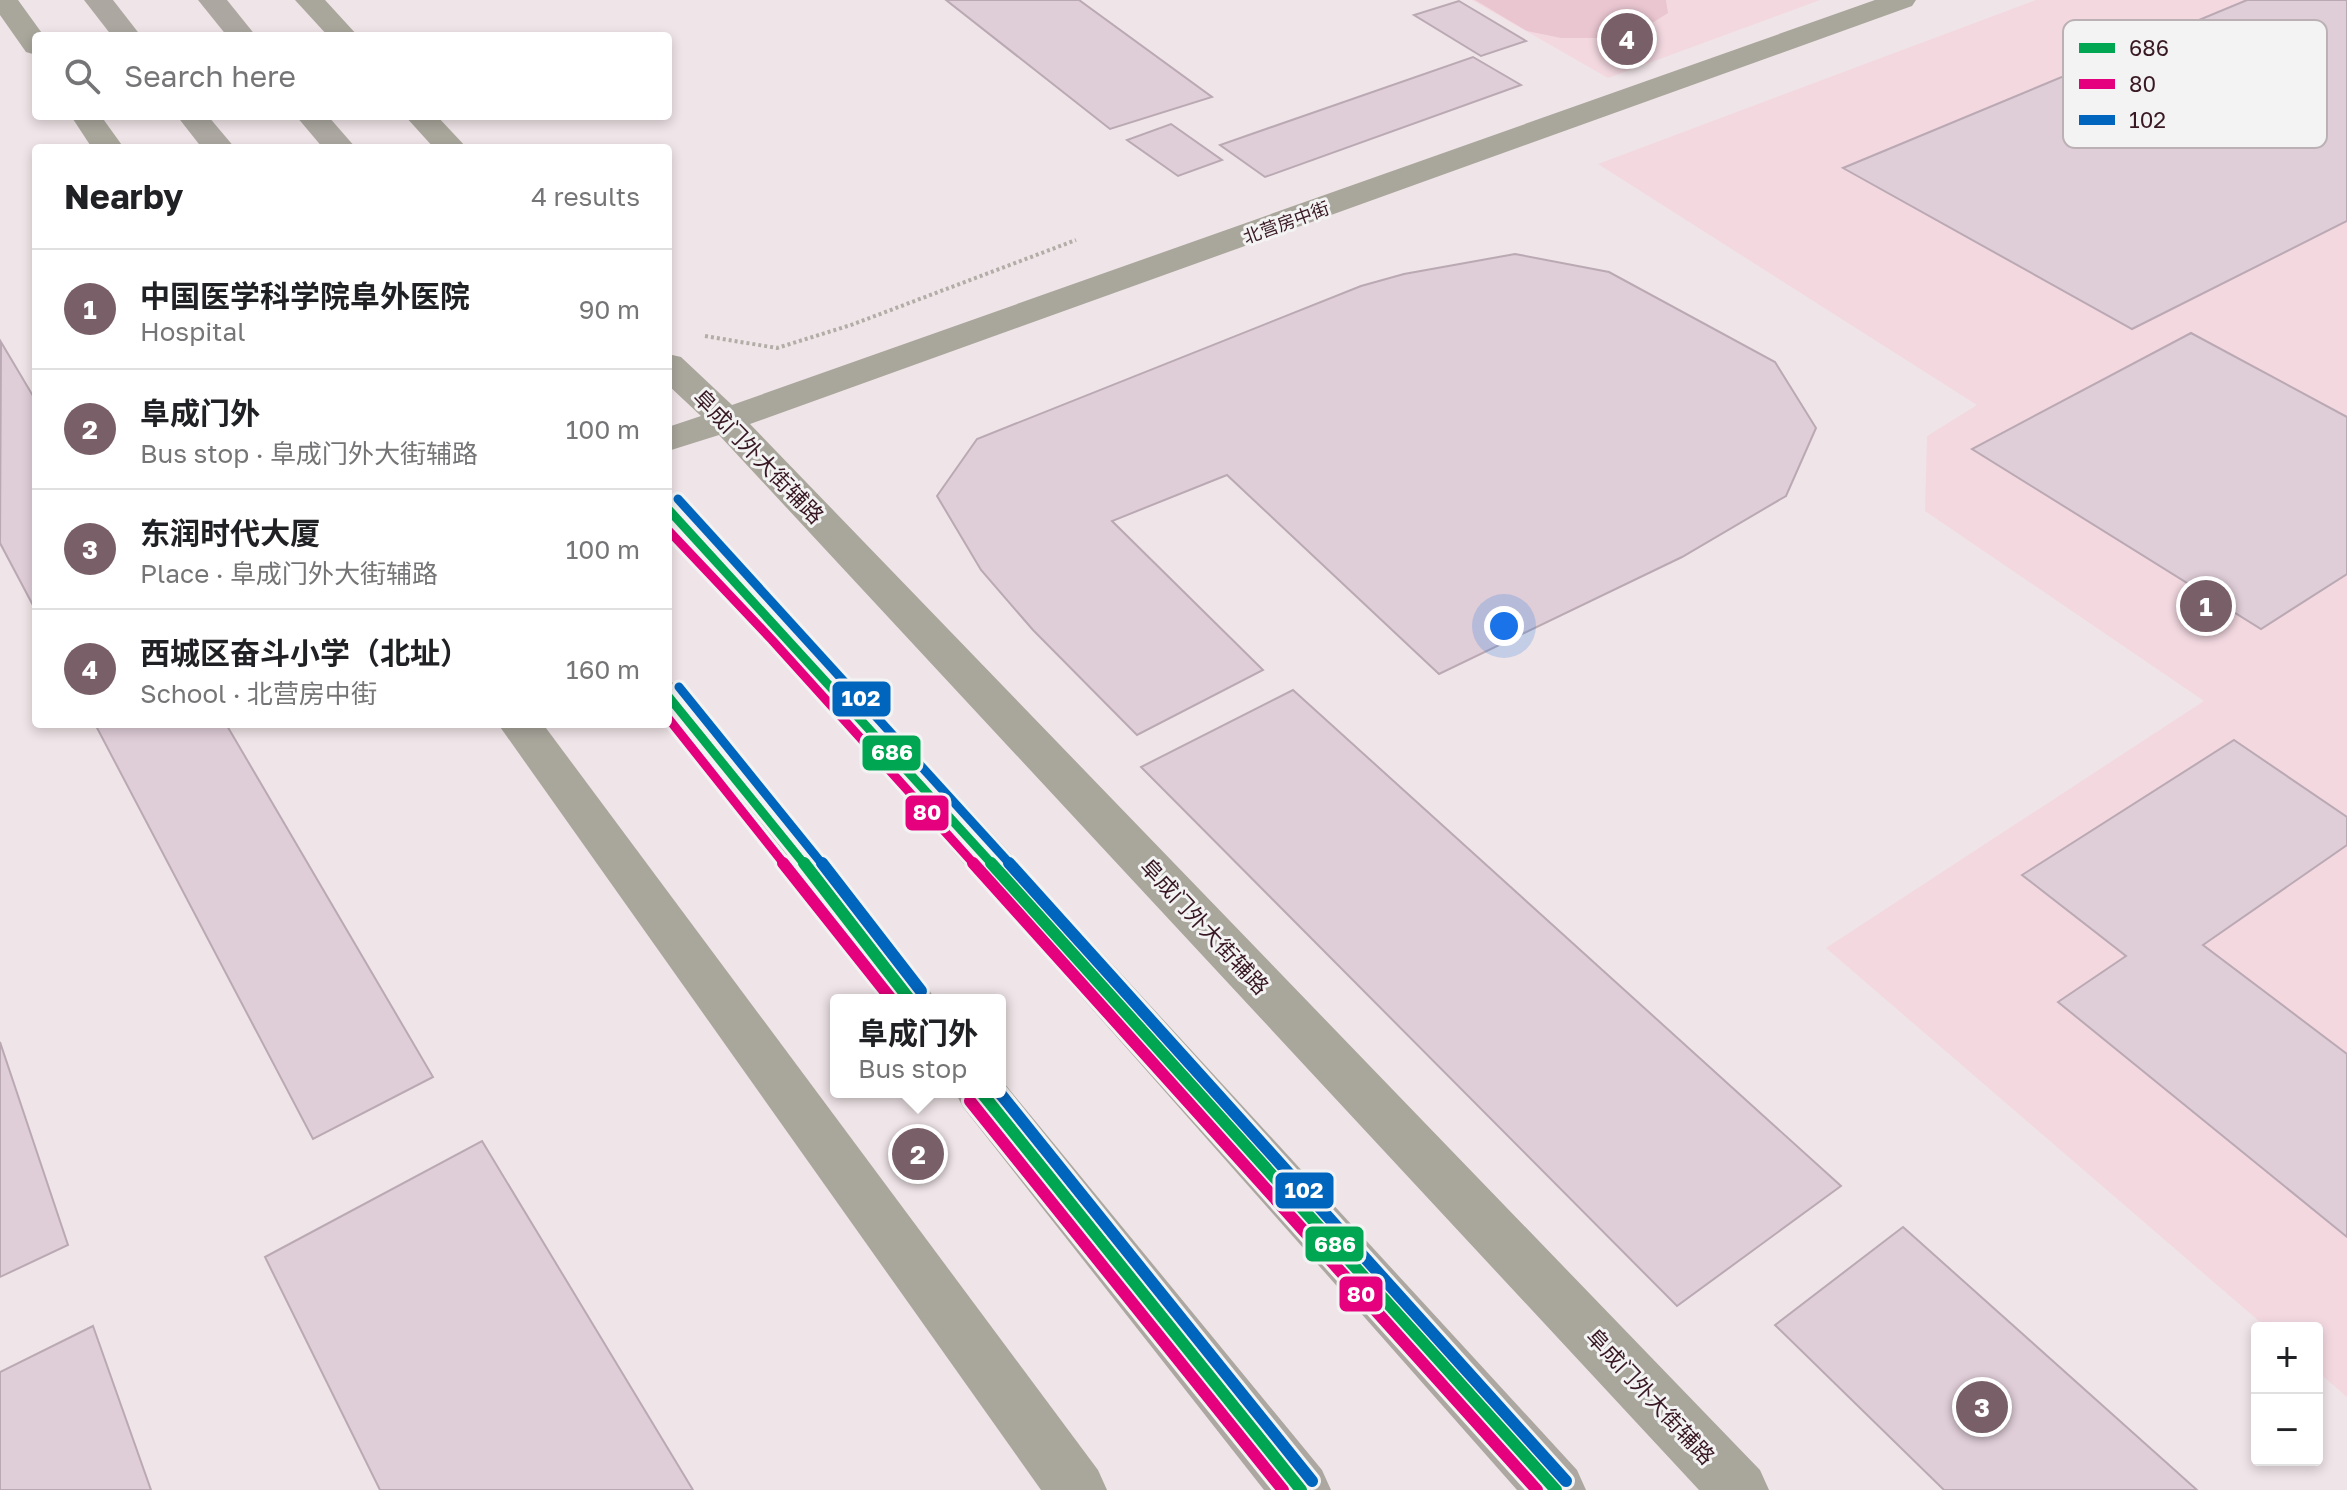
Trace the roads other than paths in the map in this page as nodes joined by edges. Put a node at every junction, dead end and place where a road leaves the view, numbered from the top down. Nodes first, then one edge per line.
1 (4, 0) edge
2 (98, 0) edge
3 (212, 0) edge
4 (309, 0) edge
5 (1902, 0) edge
6 (124, 32) edge
7 (239, 32) edge
8 (340, 32) edge
9 (32, 40) edge
10 (89, 120) edge
11 (195, 120) edge
12 (315, 120) edge
13 (424, 120) edge
14 (105, 144) edge
15 (216, 144) edge
16 (336, 144) edge
17 (447, 144) edge
18 (680, 349) edge
19 (726, 420) junction
20 (672, 439) edge
21 (672, 513) edge
22 (672, 701) edge
23 (523, 728) edge
24 (905, 994) edge
25 (986, 1098) edge
26 (1077, 1490) edge
27 (1301, 1490) edge
28 (1556, 1490) edge
29 (1739, 1490) edge

1 - 9 street
2 - 6 highway
3 - 7 highway
4 - 8 street
5 - 19 street, 北营房中街
10 - 14 street
11 - 15 highway
12 - 16 highway
13 - 17 street
18 - 19 street, 阜成门外大街辅路
19 - 20 street, 北营房中街
19 - 29 street, 阜成门外大街辅路
21 - 28 highway
22 - 24 highway
23 - 26 street
25 - 27 highway

